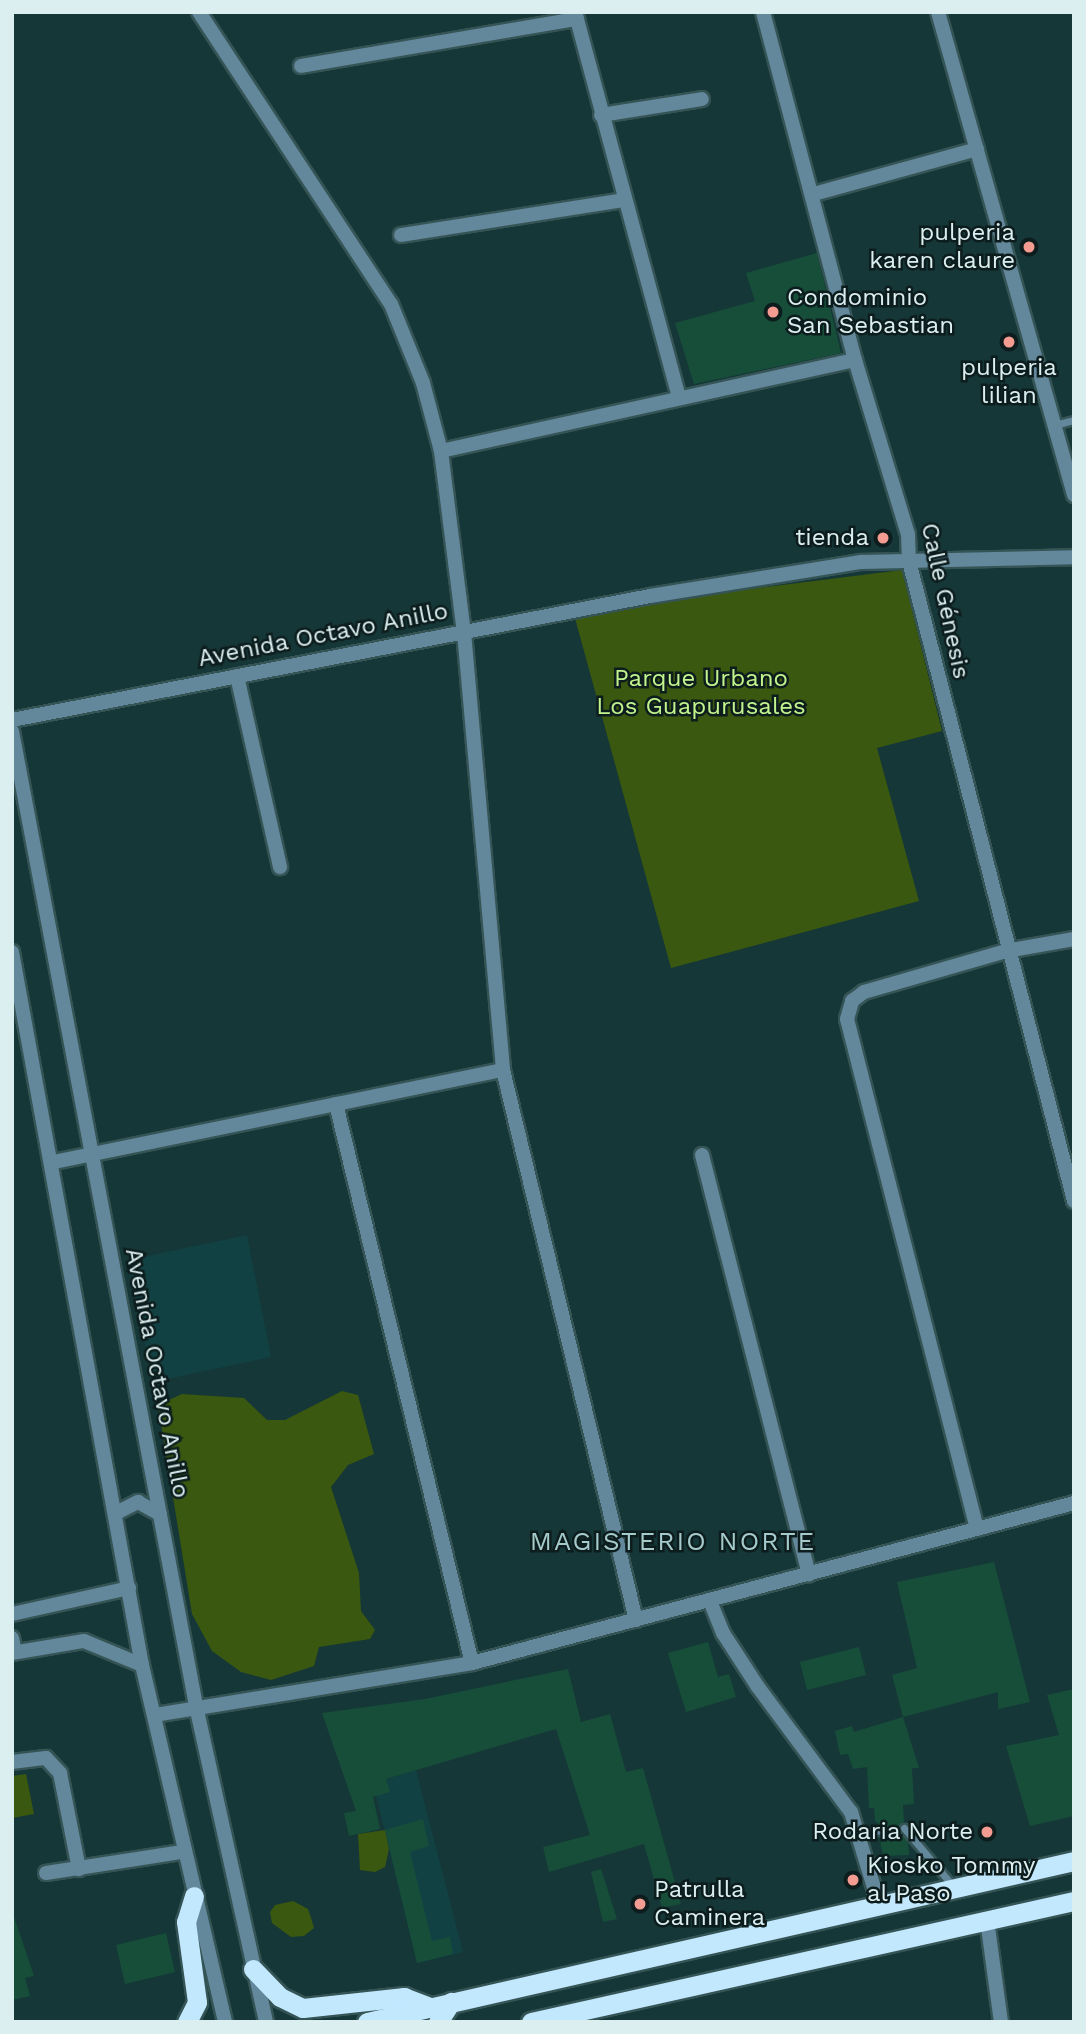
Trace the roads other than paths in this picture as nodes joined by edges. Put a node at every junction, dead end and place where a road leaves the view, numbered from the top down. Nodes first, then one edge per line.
1 (199, 12) edge
2 (763, 12) edge
3 (938, 12) edge
4 (576, 16) edge
5 (301, 66) dead end
6 (702, 99) dead end
7 (601, 115) junction
8 (977, 149) junction
9 (814, 194) junction
10 (624, 200) junction
11 (401, 235) dead end
12 (855, 360) junction
13 (679, 397) junction
14 (1074, 420) edge
15 (1054, 425) junction
16 (441, 452) junction
17 (1074, 495) edge
18 (1074, 557) edge
19 (909, 561) junction
20 (464, 632) junction
21 (237, 676) junction
22 (12, 720) edge
23 (12, 731) edge
24 (280, 867) dead end
25 (1074, 939) edge
26 (1006, 951) junction
27 (12, 952) edge
28 (503, 1070) junction
29 (336, 1104) junction
30 (92, 1155) junction
31 (702, 1155) dead end
32 (54, 1162) junction
33 (1074, 1201) edge
34 (1074, 1503) edge
35 (116, 1513) junction
36 (160, 1514) junction
37 (977, 1529) junction
38 (809, 1575) junction
39 (129, 1588) junction
40 (710, 1601) junction
41 (12, 1614) edge
42 (636, 1620) junction
43 (13, 1648) edge
44 (472, 1663) junction
45 (142, 1665) junction
46 (196, 1706) junction
47 (155, 1715) junction
48 (12, 1762) edge
49 (904, 1828) dead end
50 (879, 1830) dead end
51 (862, 1836) junction
52 (182, 1852) junction
53 (1074, 1861) edge
54 (79, 1869) junction
55 (46, 1873) dead end
56 (952, 1885) junction
57 (194, 1896) junction
58 (1074, 1901) edge
59 (879, 1904) junction
60 (987, 1920) junction
61 (253, 1969) junction
62 (434, 2014) edge
63 (565, 2017) edge
64 (187, 2022) edge
65 (225, 2022) edge
66 (266, 2022) edge
67 (367, 2022) edge
68 (531, 2022) edge
69 (1001, 2022) edge

1 - 16 street, Avenida Octavo Anillo
2 - 9 street, Calle Génesis
3 - 8 street
4 - 5 street
4 - 7 street
6 - 7 street
7 - 10 street
8 - 9 street
8 - 15 street
9 - 12 street, Calle Génesis
10 - 11 street
10 - 13 street
12 - 13 street
12 - 19 street, Calle Génesis
13 - 16 street
14 - 15 lane
15 - 17 street
16 - 20 street, Avenida Octavo Anillo
18 - 19 street
19 - 20 street
19 - 26 street, Calle Génesis
20 - 21 street, Avenida Octavo Anillo
20 - 28 street
21 - 22 street, Avenida Octavo Anillo
21 - 24 street
23 - 30 street, Avenida Octavo Anillo
25 - 26 street
26 - 33 street, Calle Génesis
26 - 37 street
27 - 32 street
28 - 29 street
28 - 42 street
29 - 30 street
29 - 44 street
30 - 32 street
30 - 36 street, Avenida Octavo Anillo
31 - 38 street
32 - 35 street
34 - 37 street
35 - 36 street
35 - 39 street
36 - 46 street, Avenida Octavo Anillo
37 - 38 street
38 - 40 street
39 - 41 street
39 - 45 street
40 - 42 street
40 - 51 street
42 - 44 street
43 - 45 street
44 - 46 street
45 - 47 street
46 - 47 street
46 - 61 street, Avenida Octavo Anillo
47 - 52 street
48 - 54 street
49 - 56 lane
50 - 51 lane
51 - 59 street
52 - 54 street
52 - 57 street
53 - 56 highway
54 - 55 street
56 - 59 highway
57 - 64 highway
57 - 65 street
58 - 60 highway
59 - 62 highway
60 - 63 highway
60 - 69 street
61 - 62 highway
61 - 66 street, Avenida Octavo Anillo
62 - 67 highway
63 - 68 highway

